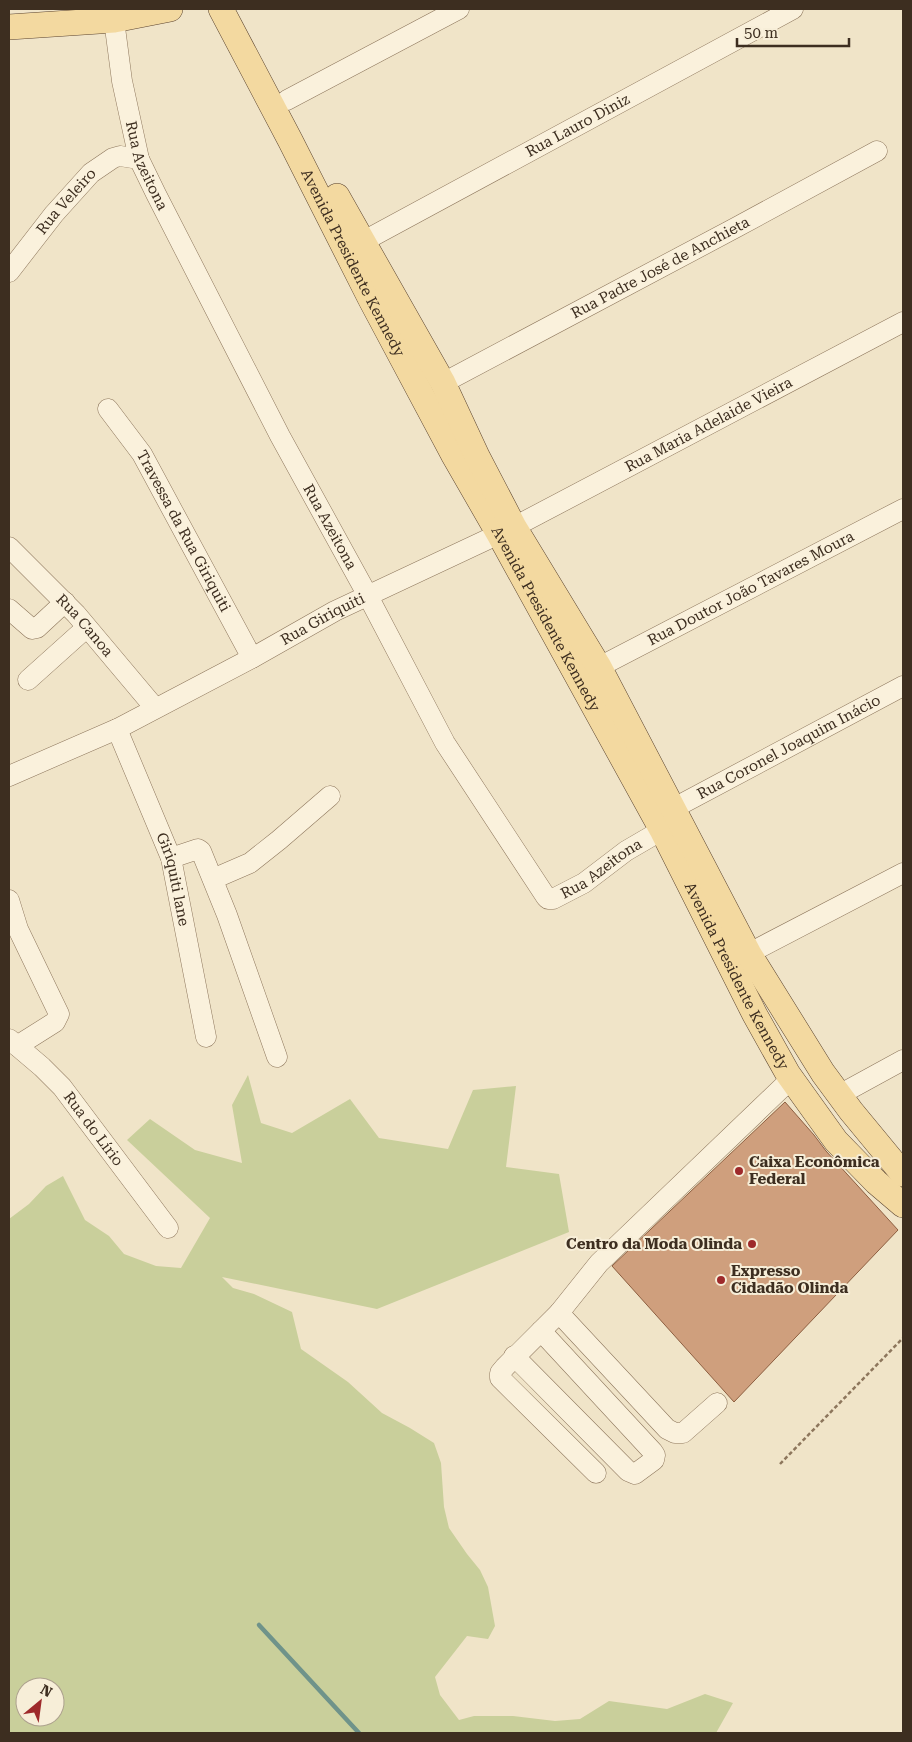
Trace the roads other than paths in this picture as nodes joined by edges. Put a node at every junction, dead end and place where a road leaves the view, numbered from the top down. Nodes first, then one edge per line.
1 (170, 9) edge
2 (221, 9) edge
3 (236, 9) edge
4 (459, 9) edge
5 (793, 9) edge
6 (112, 14) edge
7 (9, 27) edge
8 (287, 100) junction
9 (877, 151) dead end
10 (139, 159) junction
11 (362, 242) junction
12 (9, 272) edge
13 (903, 322) edge
14 (443, 382) junction
15 (108, 409) dead end
16 (903, 509) edge
17 (506, 530) junction
18 (9, 547) edge
19 (368, 596) junction
20 (65, 602) junction
21 (9, 609) edge
22 (86, 628) junction
23 (252, 658) junction
24 (599, 667) junction
25 (28, 680) dead end
26 (903, 686) edge
27 (148, 712) junction
28 (117, 729) junction
29 (9, 776) edge
30 (330, 796) dead end
31 (674, 808) junction
32 (662, 830) junction
33 (171, 858) junction
34 (903, 874) edge
35 (213, 879) junction
36 (9, 900) edge
37 (739, 958) junction
38 (206, 1037) dead end
39 (13, 1042) edge
40 (277, 1057) dead end
41 (903, 1060) edge
42 (792, 1078) junction
43 (838, 1095) junction
44 (903, 1174) edge
45 (903, 1205) edge
46 (168, 1228) dead end
47 (559, 1313) junction
48 (541, 1330) junction
49 (514, 1356) junction
50 (717, 1403) dead end
51 (596, 1473) dead end

1 - 6 main road
2 - 17 main road, Avenida Presidente Kennedy
3 - 8 main road, Avenida Presidente Kennedy
4 - 8 street
5 - 11 street, Rua Lauro Diniz
6 - 7 main road
6 - 10 street, Rua Azeitona
8 - 11 main road, Avenida Presidente Kennedy
9 - 14 street, Rua Padre José de Anchieta
10 - 12 street, Rua Veleiro
10 - 19 street, Rua Azeitona
11 - 14 main road, Avenida Presidente Kennedy
13 - 17 street, Rua Maria Adelaide Vieira
14 - 17 main road, Avenida Presidente Kennedy
15 - 23 street, Travessa da Rua Giriquiti
16 - 24 street, Rua Doutor João Tavares Moura
17 - 19 street, Rua Giriquiti
17 - 24 main road, Avenida Presidente Kennedy
17 - 32 main road, Avenida Presidente Kennedy
18 - 20 street, Rua Canoa
19 - 23 street, Rua Giriquiti
19 - 32 street, Rua Azeitona
20 - 21 street
20 - 22 street, Rua Canoa
22 - 25 street
22 - 27 street, Rua Canoa
23 - 27 street, Rua Giriquiti
24 - 31 main road, Avenida Presidente Kennedy
26 - 31 street, Rua Coronel Joaquim Inácio
27 - 28 street, Rua Giriquiti
28 - 29 street, Rua Giriquiti
28 - 33 street, Giriquiti lane
30 - 35 street
31 - 37 main road, Avenida Presidente Kennedy
32 - 37 main road, Avenida Presidente Kennedy
33 - 35 street
33 - 38 street, Giriquiti lane
34 - 37 street
35 - 40 street
36 - 39 street
37 - 42 main road, Avenida Presidente Kennedy
37 - 43 main road, Avenida Presidente Kennedy
39 - 46 street, Rua do Lírio
41 - 43 street
42 - 45 main road, Avenida Presidente Kennedy
42 - 47 street
43 - 44 main road, Avenida Presidente Kennedy
47 - 48 street
47 - 50 street
48 - 49 street
48 - 49 street
49 - 51 street

